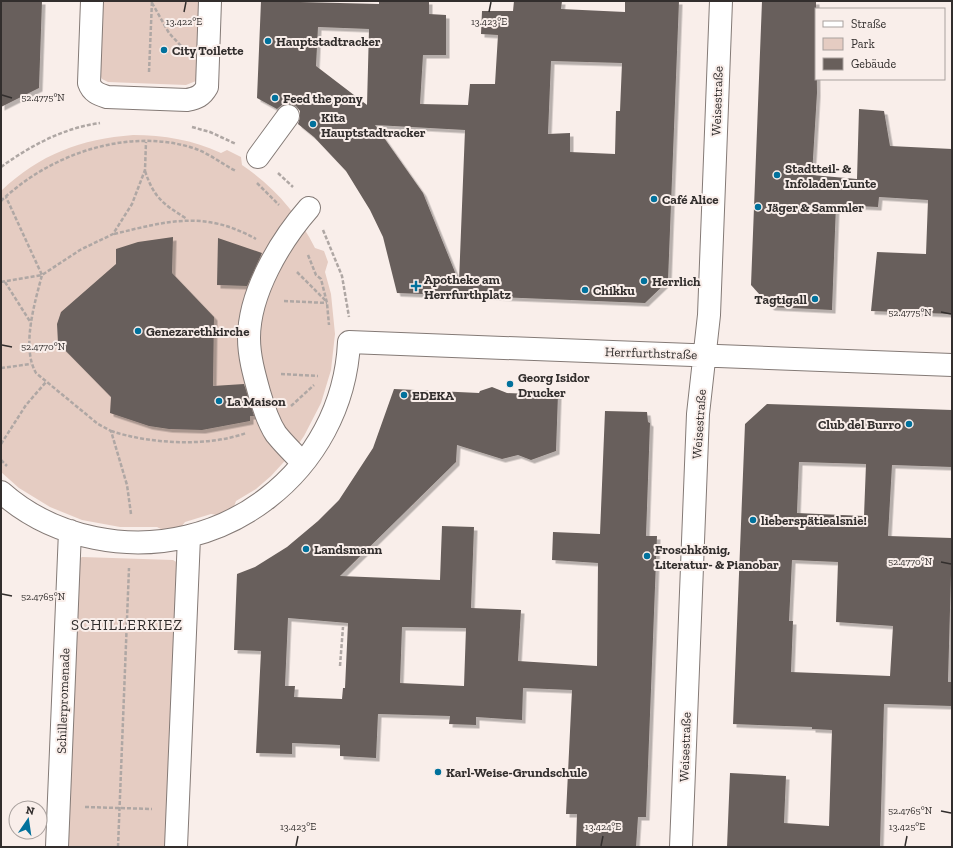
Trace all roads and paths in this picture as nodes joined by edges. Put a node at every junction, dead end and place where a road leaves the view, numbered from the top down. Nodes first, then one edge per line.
1 (92, 1) edge
2 (210, 1) edge
3 (722, 1) edge
4 (152, 2) edge
5 (186, 52) dead end
6 (149, 78) dead end
7 (288, 116) dead end
8 (94, 124) dead end
9 (198, 128) dead end
10 (146, 142) junction
11 (238, 146) dead end
12 (258, 158) dead end
13 (1, 167) edge
14 (144, 170) junction
15 (239, 173) dead end
16 (252, 179) dead end
17 (6, 197) junction
18 (1, 201) edge
19 (309, 208) dead end
20 (187, 219) junction
21 (295, 224) junction
22 (113, 234) junction
23 (276, 253) junction
24 (42, 275) junction
25 (1, 282) edge
26 (5, 282) junction
27 (257, 300) junction
28 (327, 302) junction
29 (31, 322) junction
30 (704, 356) junction
31 (31, 364) junction
32 (952, 365) edge
33 (1, 368) edge
34 (254, 373) junction
35 (46, 382) junction
36 (270, 422) junction
37 (111, 431) junction
38 (1, 444) edge
39 (1, 460) edge
40 (303, 463) junction
41 (9, 469) dead end
42 (1, 492) edge
43 (131, 519) dead end
44 (70, 531) junction
45 (189, 537) junction
46 (129, 568) dead end
47 (343, 627) dead end
48 (340, 666) dead end
49 (83, 807) dead end
50 (120, 808) junction
51 (154, 809) dead end
52 (57, 847) edge
53 (118, 847) edge
54 (176, 847) edge
55 (680, 847) edge

1 - 2 street
3 - 30 street, Weisestraße
4 - 5 path
4 - 6 path
7 - 12 street
8 - 13 path
9 - 11 path
10 - 14 path
10 - 15 path
10 - 17 path
14 - 20 path
14 - 22 path
16 - 21 path
17 - 18 path
17 - 24 path
19 - 21 street
20 - 22 path
20 - 23 path
21 - 23 street
21 - 28 path
22 - 24 path
23 - 27 street
23 - 28 path
24 - 26 path
24 - 29 path
25 - 26 path
26 - 29 path
27 - 28 path
27 - 34 street
29 - 31 path
30 - 32 street, Herrfurthstraße
30 - 40 street, Herrfurthstraße
30 - 55 street, Weisestraße
31 - 33 path
31 - 35 path
34 - 36 street
34 - 36 path
35 - 37 path
35 - 38 path
36 - 37 path
36 - 40 street
37 - 43 path
39 - 41 path
40 - 45 street
42 - 44 street
44 - 45 street
44 - 52 street, Schillerpromenade
45 - 54 street
46 - 50 path
47 - 48 path
49 - 50 path
50 - 51 path
50 - 53 path

